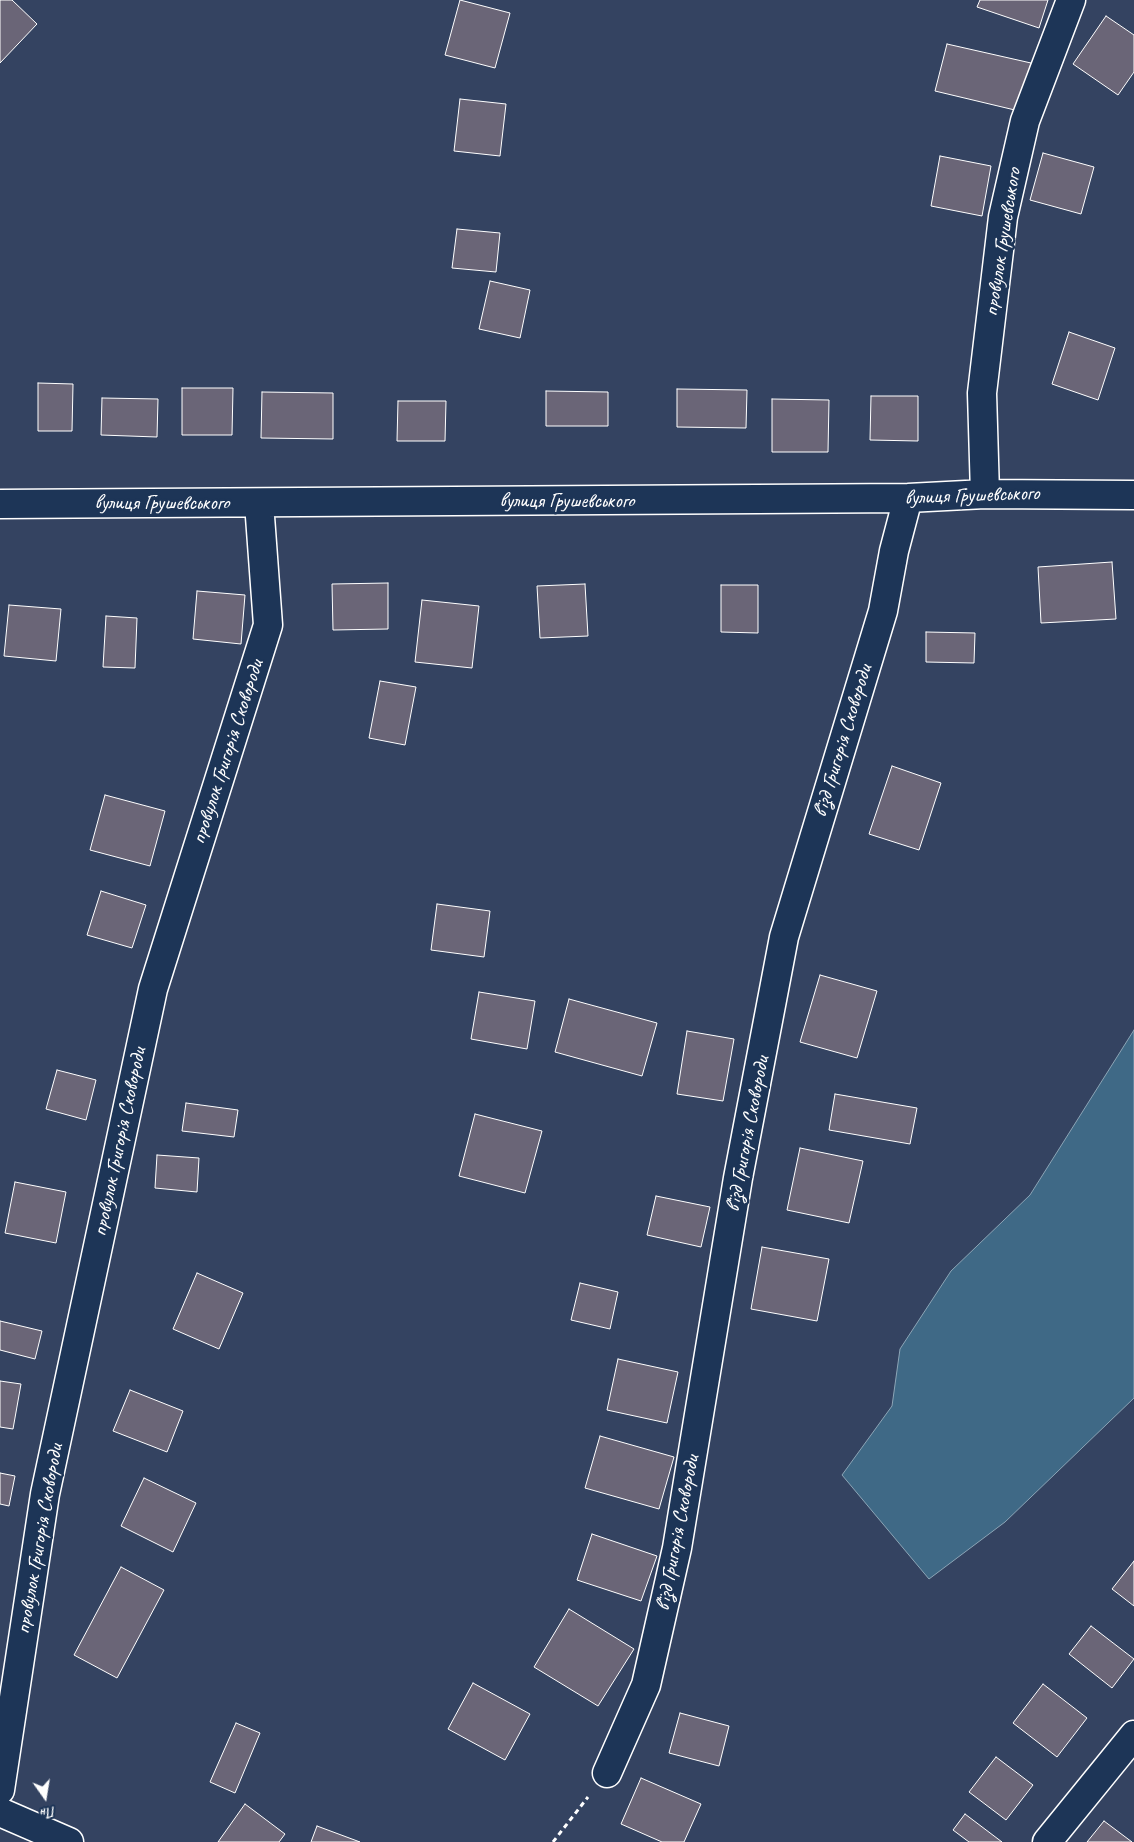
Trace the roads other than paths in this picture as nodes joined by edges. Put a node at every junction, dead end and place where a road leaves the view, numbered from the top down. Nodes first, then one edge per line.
1 (1071, 0) edge
2 (985, 494) junction
3 (1134, 495) edge
4 (908, 498) junction
5 (259, 503) junction
6 (0, 504) edge
7 (1134, 1735) edge
8 (607, 1773) road end
9 (0, 1790) edge
10 (0, 1812) edge
11 (69, 1842) edge
12 (1047, 1842) edge

1 - 2 street, провулок Грушевського
2 - 3 street, вулиця Грушевського
2 - 4 street, вулиця Грушевського
4 - 5 street, вулиця Грушевського
4 - 8 street, в'їзд Григорія Сковороди
5 - 6 street, вулиця Грушевського
5 - 9 street, провулок Григорія Сковороди
7 - 12 street
10 - 11 street

